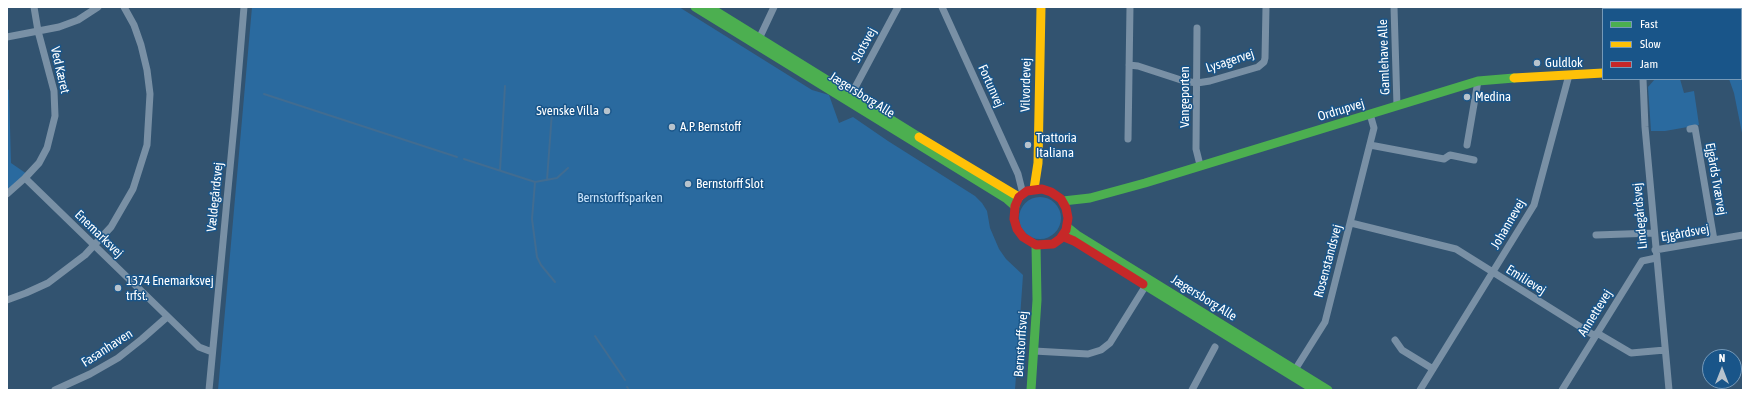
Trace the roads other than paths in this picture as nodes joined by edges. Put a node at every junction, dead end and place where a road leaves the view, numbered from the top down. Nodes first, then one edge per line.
1 (34, 7) edge
2 (98, 7) edge
3 (124, 7) edge
4 (244, 7) edge
5 (695, 7) edge
6 (709, 7) edge
7 (774, 7) edge
8 (898, 7) edge
9 (942, 7) edge
10 (1041, 7) edge
11 (1130, 7) edge
12 (1266, 7) edge
13 (1394, 7) edge
14 (1197, 28) dead end
15 (38, 32) junction
16 (7, 37) edge
17 (758, 41) junction
18 (1129, 65) junction
19 (1602, 73) edge
20 (1569, 75) junction
21 (1643, 80) edge
22 (1478, 81) junction
23 (1197, 83) junction
24 (851, 95) junction
25 (1397, 106) junction
26 (1370, 114) junction
27 (1690, 129) dead end
28 (1128, 139) dead end
29 (1370, 146) junction
30 (1467, 146) dead end
31 (1474, 160) dead end
32 (1200, 165) junction
33 (25, 178) junction
34 (1030, 192) junction
35 (7, 194) edge
36 (1090, 198) junction
37 (1063, 202) junction
38 (1015, 206) junction
39 (1068, 212) junction
40 (1351, 223) junction
41 (1067, 227) junction
42 (1654, 233) junction
43 (1596, 235) dead end
44 (1743, 235) edge
45 (1062, 236) junction
46 (1714, 240) junction
47 (1041, 245) junction
48 (94, 246) junction
49 (1656, 250) junction
50 (1656, 258) junction
51 (1493, 273) junction
52 (1148, 283) junction
53 (7, 300) edge
54 (167, 317) junction
55 (1596, 335) junction
56 (1395, 340) dead end
57 (1215, 347) dead end
58 (1665, 350) junction
59 (1034, 351) junction
60 (212, 352) junction
61 (1433, 369) junction
62 (1293, 373) junction
63 (55, 390) edge
64 (209, 390) edge
65 (1031, 390) edge
66 (1192, 390) edge
67 (1315, 390) edge
68 (1328, 390) edge
69 (1420, 390) edge
70 (1562, 390) edge
71 (1669, 390) edge

1 - 15 street, Ved Kæret
2 - 15 street
3 - 48 street
4 - 60 street, Vældegårdsvej
5 - 17 street, Jægersborg Alle
6 - 17 street, Jægersborg Alle
7 - 17 street
8 - 24 street, Slotsvej
9 - 34 street, Fortunvej
10 - 34 street, Vilvordevej
11 - 18 street
12 - 23 street, Lysagervej
13 - 25 street, Gamlehave Alle
14 - 23 street, Vangeporten
15 - 16 street
15 - 33 street, Ved Kæret
17 - 24 street, Jægersborg Alle
17 - 38 street, Jægersborg Alle
18 - 23 street
18 - 28 street
19 - 20 street, Ordrupvej
20 - 22 street, Ordrupvej
20 - 51 street, Johannevej
21 - 42 street, Lindegårdsvej
22 - 25 street, Ordrupvej
22 - 30 street
23 - 32 street, Vangeporten
24 - 34 street, Jægersborg Alle
25 - 26 street, Ordrupvej
26 - 29 street, Rosenstandsvej
26 - 32 street, Ordrupvej
27 - 46 street, Ejgårds Tværvej
29 - 31 street
29 - 40 street, Rosenstandsvej
32 - 36 street, Ordrupvej
33 - 35 street, Ved Kæret
33 - 48 street, Enemarksvej
34 - 37 street
34 - 38 street
36 - 37 street, Ordrupvej
36 - 39 street, Ordrupvej
37 - 39 street
38 - 47 street
39 - 41 street
40 - 51 street, Emilievej
40 - 62 street, Rosenstandsvej
41 - 45 street
41 - 52 street, Jægersborg Alle
42 - 43 street
42 - 49 street, Lindegårdsvej
44 - 46 street, Ejgårdsvej
45 - 47 street
45 - 52 street, Jægersborg Alle
46 - 49 street, Ejgårdsvej
47 - 59 street, Bernstorffsvej
48 - 53 street
48 - 54 street, Enemarksvej
49 - 50 street, Lindegårdsvej
50 - 55 street, Annettevej
50 - 58 street, Lindegårdsvej
51 - 55 street, Emilievej
51 - 61 street, Johannevej
52 - 59 street
52 - 62 street, Jægersborg Alle
54 - 60 street, Enemarksvej
54 - 63 street, Fasanhaven
55 - 58 street
55 - 70 street, Annettevej
56 - 61 street
57 - 66 street
58 - 71 street, Lindegårdsvej
59 - 65 street, Bernstorffsvej
60 - 64 street, Vældegårdsvej
61 - 69 street, Johannevej
62 - 67 street, Jægersborg Alle
62 - 68 street, Jægersborg Alle

